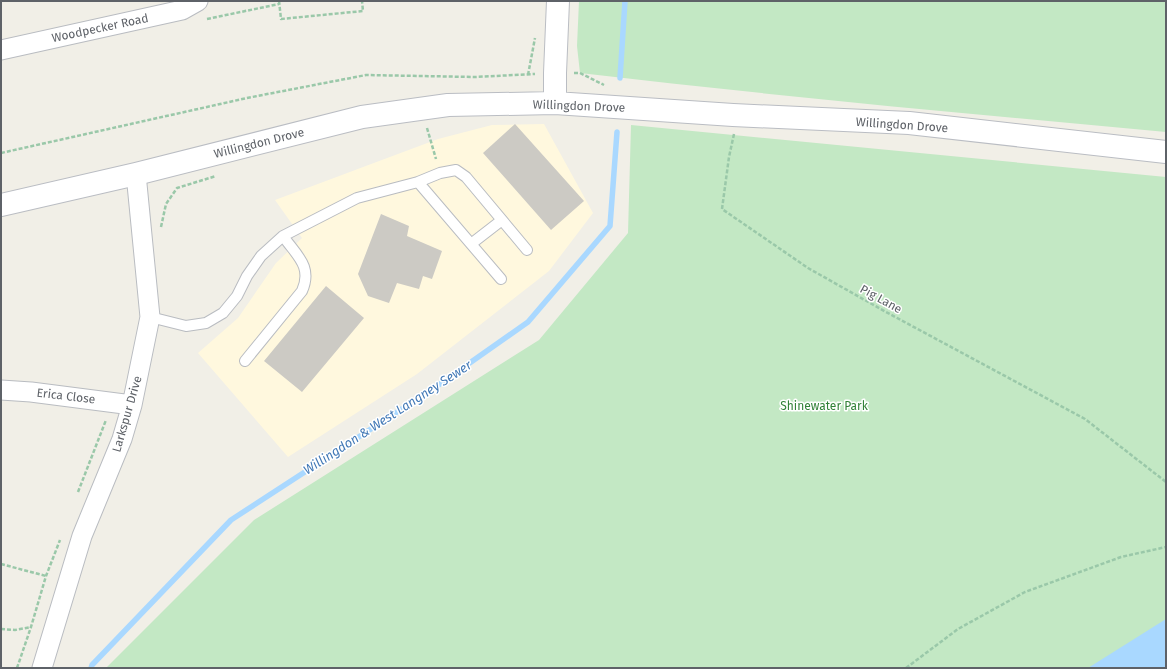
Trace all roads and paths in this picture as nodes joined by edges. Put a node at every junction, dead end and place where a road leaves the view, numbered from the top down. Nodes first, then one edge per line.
1 (362, 1) edge
2 (558, 1) edge
3 (279, 2) edge
4 (190, 5) edge
5 (536, 32) dead end
6 (1, 50) edge
7 (555, 73) junction
8 (528, 75) junction
9 (610, 86) dead end
10 (555, 103) junction
11 (426, 123) dead end
12 (735, 132) dead end
13 (1166, 152) edge
14 (1, 153) edge
15 (440, 173) junction
16 (136, 174) junction
17 (221, 175) dead end
18 (418, 182) junction
19 (1, 205) edge
20 (502, 220) junction
21 (160, 232) dead end
22 (283, 236) junction
23 (471, 244) junction
24 (527, 250) dead end
25 (501, 279) dead end
26 (150, 317) junction
27 (245, 361) dead end
28 (1, 390) edge
29 (113, 402) junction
30 (132, 405) junction
31 (1166, 482) edge
32 (76, 496) dead end
33 (60, 540) dead end
34 (1166, 547) edge
35 (1, 564) edge
36 (46, 576) junction
37 (31, 626) junction
38 (1, 629) edge
39 (17, 668) edge
40 (42, 668) edge
41 (906, 668) edge

1 - 3 path
2 - 7 main road
3 - 4 path
4 - 6 street, Woodpecker Road
5 - 8 path
7 - 8 path
7 - 9 path
7 - 10 main road
8 - 14 path
10 - 13 main road, Willingdon Drove
10 - 16 main road, Willingdon Drove
11 - 15 path
12 - 31 path, Pig Lane
15 - 18 lane
15 - 20 lane
16 - 19 main road, Willingdon Drove
16 - 26 street, Larkspur Drive
17 - 21 path
18 - 22 lane
18 - 23 lane
20 - 23 lane
20 - 24 lane
22 - 26 lane
22 - 27 lane
23 - 25 lane
26 - 30 street, Larkspur Drive
28 - 29 street, Erica Close
29 - 30 street, Erica Close
29 - 32 path
30 - 40 street, Larkspur Drive
33 - 36 path
34 - 41 path
35 - 36 path
36 - 37 path
37 - 38 path
37 - 39 path

